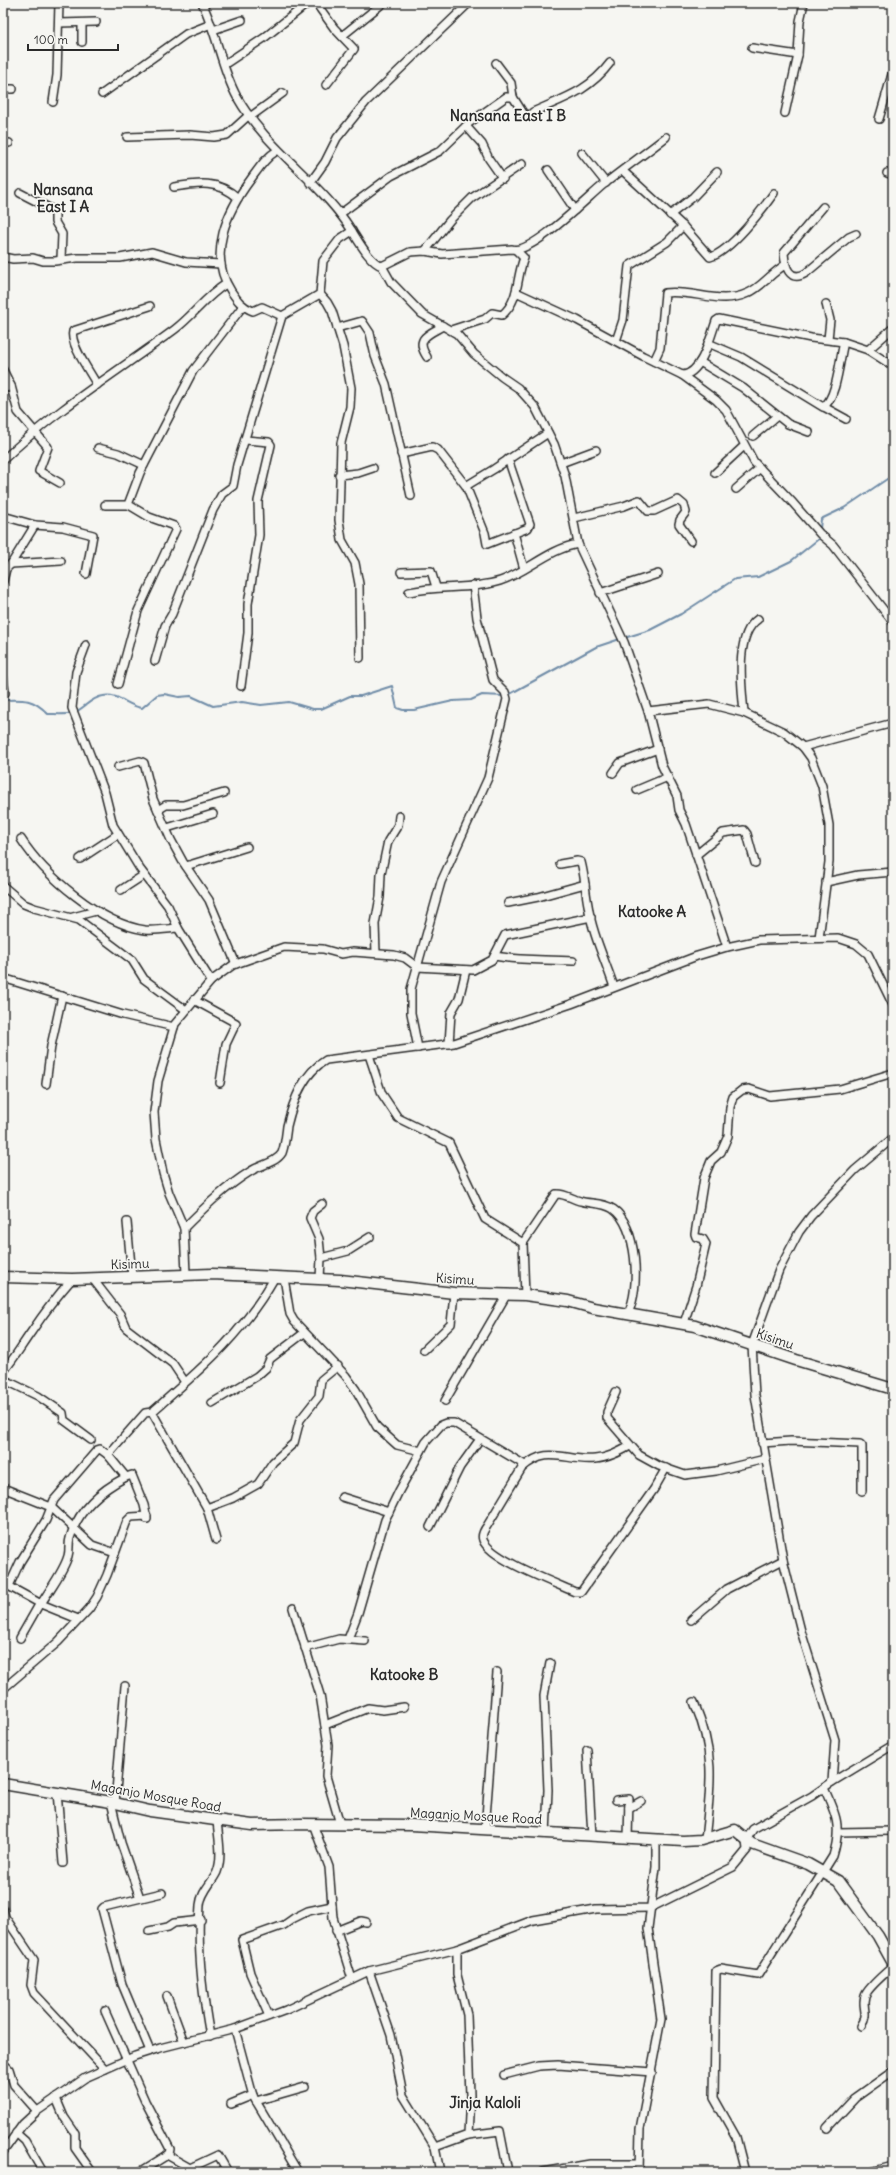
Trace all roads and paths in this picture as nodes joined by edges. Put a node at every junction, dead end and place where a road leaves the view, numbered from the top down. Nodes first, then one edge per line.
1 (59, 3) edge
2 (202, 3) edge
3 (308, 3) edge
4 (316, 3) edge
5 (383, 3) edge
6 (469, 3) edge
7 (804, 3) edge
8 (242, 20) dead end
9 (82, 22) junction
10 (96, 22) dead end
11 (59, 23) junction
12 (212, 27) junction
13 (342, 36) junction
14 (82, 42) dead end
15 (752, 48) dead end
16 (798, 55) junction
17 (496, 63) dead end
18 (610, 63) dead end
19 (225, 64) junction
20 (893, 71) edge
21 (326, 85) dead end
22 (3, 89) edge
23 (13, 89) dead end
24 (282, 93) dead end
25 (102, 94) dead end
26 (513, 98) junction
27 (53, 102) dead end
28 (785, 113) dead end
29 (250, 116) junction
30 (879, 119) dead end
31 (466, 126) junction
32 (126, 137) dead end
33 (666, 137) dead end
34 (278, 150) junction
35 (582, 153) dead end
36 (522, 164) dead end
37 (548, 170) dead end
38 (623, 171) junction
39 (717, 172) dead end
40 (503, 179) junction
41 (310, 182) junction
42 (606, 183) junction
43 (174, 187) dead end
44 (20, 193) dead end
45 (774, 193) dead end
46 (238, 198) junction
47 (823, 207) dead end
48 (575, 210) junction
49 (340, 214) junction
50 (670, 215) junction
51 (683, 226) junction
52 (352, 231) junction
53 (856, 234) dead end
54 (425, 251) junction
55 (517, 251) junction
56 (3, 257) edge
57 (61, 259) junction
58 (221, 264) junction
59 (785, 265) junction
60 (382, 266) junction
61 (226, 284) junction
62 (516, 292) junction
63 (320, 294) junction
64 (826, 304) dead end
65 (150, 306) dead end
66 (243, 306) junction
67 (282, 316) junction
68 (444, 326) junction
69 (337, 328) junction
70 (893, 328) edge
71 (452, 330) junction
72 (828, 339) junction
73 (616, 341) junction
74 (844, 342) junction
75 (708, 343) junction
76 (868, 350) junction
77 (427, 357) dead end
78 (654, 361) junction
79 (700, 362) junction
80 (893, 366) edge
81 (3, 370) edge
82 (682, 375) junction
83 (98, 385) junction
84 (11, 386) junction
85 (3, 389) edge
86 (824, 407) junction
87 (777, 416) junction
88 (846, 419) dead end
89 (36, 432) junction
90 (809, 432) dead end
91 (548, 433) junction
92 (753, 436) dead end
93 (245, 440) junction
94 (744, 446) junction
95 (98, 448) dead end
96 (596, 450) dead end
97 (401, 454) junction
98 (508, 459) junction
99 (3, 460) edge
100 (561, 463) junction
101 (144, 465) junction
102 (372, 468) dead end
103 (760, 468) junction
104 (715, 473) dead end
105 (339, 475) junction
106 (60, 483) dead end
107 (466, 486) junction
108 (736, 489) dead end
109 (411, 496) dead end
110 (105, 505) dead end
111 (130, 505) junction
112 (3, 516) edge
113 (574, 518) junction
114 (35, 525) junction
115 (514, 534) junction
116 (691, 540) dead end
117 (578, 544) junction
118 (61, 561) dead end
119 (7, 568) edge
120 (524, 569) junction
121 (401, 572) dead end
122 (86, 574) dead end
123 (658, 574) dead end
124 (3, 581) edge
125 (473, 585) junction
126 (436, 587) junction
127 (409, 592) dead end
128 (600, 593) junction
129 (758, 619) dead end
130 (893, 622) edge
131 (86, 644) dead end
132 (360, 658) dead end
133 (155, 661) dead end
134 (3, 676) edge
135 (118, 684) dead end
136 (241, 686) dead end
137 (5, 693) dead end
138 (648, 711) junction
139 (744, 714) junction
140 (893, 723) edge
141 (803, 747) junction
142 (658, 749) junction
143 (118, 767) dead end
144 (613, 773) dead end
145 (668, 777) junction
146 (637, 790) dead end
147 (224, 793) dead end
148 (158, 810) junction
149 (213, 814) dead end
150 (399, 816) dead end
151 (167, 828) junction
152 (118, 834) junction
153 (22, 839) dead end
154 (246, 847) dead end
155 (696, 855) junction
156 (80, 859) dead end
157 (755, 862) dead end
158 (560, 864) dead end
159 (186, 866) junction
160 (893, 872) edge
161 (144, 875) junction
162 (826, 882) junction
163 (585, 884) junction
164 (3, 886) edge
165 (121, 890) dead end
166 (508, 903) dead end
167 (96, 911) junction
168 (68, 917) junction
169 (591, 917) junction
170 (178, 928) junction
171 (819, 938) junction
172 (727, 947) junction
173 (376, 953) junction
174 (495, 956) junction
175 (573, 961) dead end
176 (236, 964) junction
177 (417, 967) junction
178 (466, 970) junction
179 (3, 978) edge
180 (211, 981) junction
181 (614, 987) junction
182 (62, 996) junction
183 (194, 1000) junction
184 (893, 1003) edge
185 (186, 1010) junction
186 (174, 1026) junction
187 (450, 1044) junction
188 (418, 1048) junction
189 (368, 1055) junction
190 (893, 1073) edge
191 (220, 1083) dead end
192 (46, 1084) dead end
193 (893, 1138) edge
194 (322, 1204) dead end
195 (127, 1222) dead end
196 (184, 1228) junction
197 (370, 1237) dead end
198 (523, 1243) junction
199 (321, 1258) junction
200 (186, 1274) junction
201 (3, 1277) edge
202 (132, 1277) junction
203 (279, 1277) junction
204 (92, 1278) junction
205 (72, 1279) junction
206 (320, 1279) junction
207 (454, 1293) junction
208 (507, 1294) junction
209 (525, 1295) junction
210 (628, 1313) junction
211 (684, 1323) junction
212 (304, 1333) junction
213 (752, 1345) junction
214 (424, 1350) dead end
215 (338, 1366) junction
216 (3, 1372) edge
217 (3, 1379) edge
218 (185, 1382) junction
219 (893, 1389) edge
220 (616, 1392) dead end
221 (444, 1401) dead end
222 (212, 1404) dead end
223 (152, 1412) junction
224 (480, 1439) junction
225 (91, 1440) dead end
226 (762, 1443) junction
227 (630, 1446) junction
228 (421, 1451) junction
229 (108, 1455) junction
230 (765, 1459) junction
231 (525, 1465) junction
232 (666, 1468) junction
233 (126, 1477) junction
234 (3, 1488) edge
235 (862, 1491) dead end
236 (342, 1497) dead end
237 (51, 1507) junction
238 (206, 1508) junction
239 (389, 1512) junction
240 (74, 1527) junction
241 (430, 1527) dead end
242 (216, 1540) dead end
243 (115, 1552) junction
244 (783, 1560) junction
245 (6, 1585) edge
246 (41, 1604) junction
247 (293, 1608) dead end
248 (78, 1619) junction
249 (692, 1620) dead end
250 (20, 1638) dead end
251 (348, 1639) junction
252 (365, 1642) dead end
253 (305, 1648) junction
254 (550, 1663) dead end
255 (497, 1672) dead end
256 (125, 1686) dead end
257 (3, 1689) edge
258 (694, 1702) dead end
259 (404, 1707) dead end
260 (325, 1725) junction
261 (893, 1745) edge
262 (588, 1750) dead end
263 (832, 1782) junction
264 (3, 1784) edge
265 (824, 1788) junction
266 (57, 1792) junction
267 (616, 1800) dead end
268 (641, 1801) dead end
269 (113, 1802) junction
270 (629, 1808) junction
271 (216, 1820) junction
272 (314, 1824) junction
273 (340, 1824) junction
274 (485, 1830) junction
275 (893, 1831) edge
276 (838, 1832) junction
277 (546, 1834) junction
278 (592, 1836) junction
279 (628, 1838) junction
280 (656, 1838) junction
281 (705, 1839) junction
282 (746, 1840) junction
283 (63, 1863) dead end
284 (822, 1871) junction
285 (162, 1893) dead end
286 (140, 1898) junction
287 (332, 1906) junction
288 (650, 1908) junction
289 (3, 1909) edge
290 (201, 1920) junction
291 (366, 1922) dead end
292 (149, 1931) dead end
293 (336, 1931) junction
294 (457, 1949) junction
295 (893, 1964) edge
296 (369, 1971) junction
297 (352, 1979) junction
298 (167, 1996) dead end
299 (105, 2011) dead end
300 (269, 2016) junction
301 (861, 2026) dead end
302 (235, 2029) junction
303 (210, 2036) junction
304 (184, 2042) junction
305 (150, 2051) junction
306 (128, 2059) junction
307 (3, 2063) edge
308 (105, 2069) junction
309 (893, 2071) edge
310 (652, 2072) junction
311 (504, 2075) dead end
312 (305, 2087) dead end
313 (56, 2098) junction
314 (255, 2098) junction
315 (231, 2104) dead end
316 (37, 2111) junction
317 (826, 2128) dead end
318 (16, 2133) junction
319 (468, 2136) junction
320 (435, 2147) junction
321 (3, 2152) edge
322 (167, 2155) junction
323 (893, 2166) edge
324 (638, 2168) edge
325 (43, 2172) edge
326 (92, 2172) edge
327 (140, 2172) edge
328 (228, 2172) edge
329 (298, 2172) edge
330 (440, 2172) edge
331 (508, 2172) edge
332 (543, 2172) edge
333 (745, 2172) edge
334 (871, 2172) edge

1 - 11 street
2 - 12 street
3 - 19 street
4 - 13 street
5 - 13 street
6 - 41 street
7 - 16 street
8 - 12 street
9 - 10 street
9 - 11 street
9 - 14 street
11 - 27 street
12 - 19 street
12 - 25 street
13 - 21 street
15 - 16 street
16 - 28 street
17 - 26 street
18 - 26 street
19 - 29 street
20 - 30 street
22 - 23 street
24 - 29 street
26 - 31 street
29 - 32 street
29 - 34 street
31 - 40 street
31 - 49 street
33 - 38 street
34 - 41 street
34 - 46 street
35 - 42 street
36 - 40 street
37 - 48 street
38 - 42 street
38 - 50 street
39 - 50 street
40 - 54 street
41 - 49 street
42 - 48 street
43 - 46 street
44 - 57 street
45 - 51 street
46 - 58 street
47 - 59 street
48 - 55 street
49 - 52 street
50 - 51 street
51 - 73 street
52 - 60 street
52 - 63 street
53 - 59 street
54 - 55 street
54 - 60 street
55 - 62 street
56 - 57 street
57 - 58 street
58 - 61 street
59 - 78 street
60 - 68 street
61 - 66 street
61 - 83 street
62 - 71 street
62 - 73 street
63 - 67 street
63 - 69 street
64 - 72 street
65 - 83 street
66 - 67 street
66 - 101 street
67 - 93 street
68 - 71 street
68 - 77 street
69 - 97 street
69 - 105 street
70 - 76 street
71 - 91 street
72 - 74 street
72 - 75 street
73 - 78 street
74 - 76 street
74 - 86 street
75 - 79 street
75 - 86 street
76 - 80 street
78 - 82 street
79 - 82 street
79 - 87 street
81 - 84 street
82 - 94 street
83 - 89 street
84 - 85 street
84 - 89 street
86 - 88 street
87 - 90 street
87 - 92 street
89 - 99 street
89 - 106 street
91 - 98 street
91 - 100 street
93 - 133 street
93 - 136 street
94 - 103 street
94 - 104 street
95 - 101 street
96 - 100 street
97 - 107 street
97 - 109 street
98 - 107 street
98 - 115 street
100 - 113 street
101 - 111 street
102 - 105 street
103 - 108 street
103 - 130 street
105 - 132 street
107 - 115 street
110 - 111 street
111 - 135 street
112 - 114 street
113 - 116 street
113 - 117 street
114 - 119 street
114 - 122 street
115 - 120 street
117 - 120 street
117 - 128 street
118 - 119 street
119 - 124 street
120 - 125 street
121 - 126 street
123 - 128 street
125 - 126 street
125 - 177 street
126 - 127 street
128 - 138 street
129 - 139 street
131 - 152 street
134 - 137 street
138 - 139 street
138 - 142 street
139 - 141 street
140 - 141 street
141 - 162 street
142 - 144 street
142 - 145 street
143 - 148 street
145 - 146 street
145 - 155 street
147 - 148 street
148 - 151 street
149 - 151 street
150 - 173 street
151 - 159 street
152 - 156 street
152 - 161 street
153 - 167 street
154 - 159 street
155 - 157 street
155 - 172 street
158 - 163 street
159 - 176 street
160 - 162 street
161 - 165 street
161 - 170 street
162 - 171 street
163 - 166 street
163 - 169 street
164 - 168 street
167 - 168 street
167 - 170 street
168 - 185 street
169 - 174 street
169 - 181 street
170 - 180 street
171 - 172 street
171 - 184 street
172 - 181 street
173 - 176 street
173 - 177 street
174 - 175 street
174 - 178 street
176 - 180 street
177 - 178 street
177 - 188 street
178 - 187 street
179 - 182 street
180 - 183 street
181 - 187 street
182 - 186 street
182 - 192 street
183 - 185 street
183 - 191 street
185 - 186 street
186 - 196 street
187 - 188 street
188 - 189 street
189 - 196 street
189 - 198 street
190 - 211 street
193 - 213 street
194 - 199 street
195 - 202 street
196 - 200 street
197 - 199 street
198 - 209 street
198 - 210 street
199 - 206 street
200 - 202 street, Kisimu
200 - 203 street, Kisimu
201 - 205 street, Kisimu
202 - 204 street, Kisimu
203 - 206 street, Kisimu
203 - 212 street
203 - 218 street
204 - 205 street, Kisimu
204 - 218 street
205 - 216 street
206 - 207 street, Kisimu
207 - 208 street, Kisimu
207 - 214 street
208 - 209 street, Kisimu
208 - 221 street
209 - 210 street, Kisimu
210 - 211 street, Kisimu
211 - 213 street, Kisimu
212 - 215 street
212 - 222 street
213 - 219 street, Kisimu
213 - 226 street
215 - 228 street
215 - 238 street
217 - 225 street
218 - 223 street
220 - 227 street
223 - 229 street
223 - 238 street
224 - 228 street
224 - 231 street
224 - 241 street
226 - 230 street
226 - 235 street
227 - 231 street
227 - 232 street
228 - 239 street
229 - 233 street
229 - 237 street
230 - 232 street
230 - 244 street
231 - 232 street
233 - 240 street
233 - 243 street
234 - 237 street
236 - 239 street
237 - 240 street
237 - 245 street
238 - 242 street
239 - 251 street
240 - 243 street
240 - 246 street
243 - 248 street
244 - 249 street
244 - 263 street
245 - 246 street
246 - 248 street
246 - 250 street
247 - 253 street
248 - 257 street
251 - 252 street
251 - 253 street
253 - 260 street
254 - 277 street
255 - 274 street
256 - 269 street
258 - 281 street
259 - 260 street
260 - 273 street
261 - 263 street
262 - 278 street
263 - 265 street
264 - 266 street, Maganjo Mosque Road
265 - 276 street
265 - 282 street
266 - 269 street, Maganjo Mosque Road
266 - 283 street
267 - 270 street
268 - 270 street
269 - 271 street, Maganjo Mosque Road
269 - 286 street
270 - 279 street
271 - 272 street, Maganjo Mosque Road
271 - 290 street
272 - 273 street, Maganjo Mosque Road
272 - 287 street
273 - 274 street, Maganjo Mosque Road
274 - 277 street, Maganjo Mosque Road
275 - 276 street
276 - 284 street
277 - 278 street, Maganjo Mosque Road
278 - 279 street, Maganjo Mosque Road
279 - 280 street, Maganjo Mosque Road
280 - 281 street, Maganjo Mosque Road
280 - 288 street
281 - 282 street, Maganjo Mosque Road
282 - 284 street, Maganjo Mosque Road
282 - 288 street
284 - 295 street, Maganjo Mosque Road
284 - 333 street
285 - 286 street
286 - 305 street
287 - 293 street
287 - 300 street
288 - 294 street
288 - 310 street
289 - 308 street
290 - 292 street
290 - 303 street
291 - 293 street
293 - 297 street
294 - 296 street
294 - 319 street
295 - 301 street
296 - 297 street
296 - 320 street
297 - 300 street
298 - 304 street
299 - 306 street
300 - 302 street
302 - 303 street
302 - 314 street
303 - 304 street
304 - 305 street
305 - 306 street
306 - 308 street
306 - 322 street
307 - 316 street
308 - 313 street
309 - 317 street
310 - 311 street
310 - 324 street
312 - 314 street
313 - 316 street
313 - 326 street
314 - 315 street
314 - 329 street
316 - 318 street
318 - 321 street
318 - 325 street
319 - 320 street
319 - 331 street
320 - 330 street
322 - 327 street
322 - 328 street
323 - 334 street
324 - 332 street

